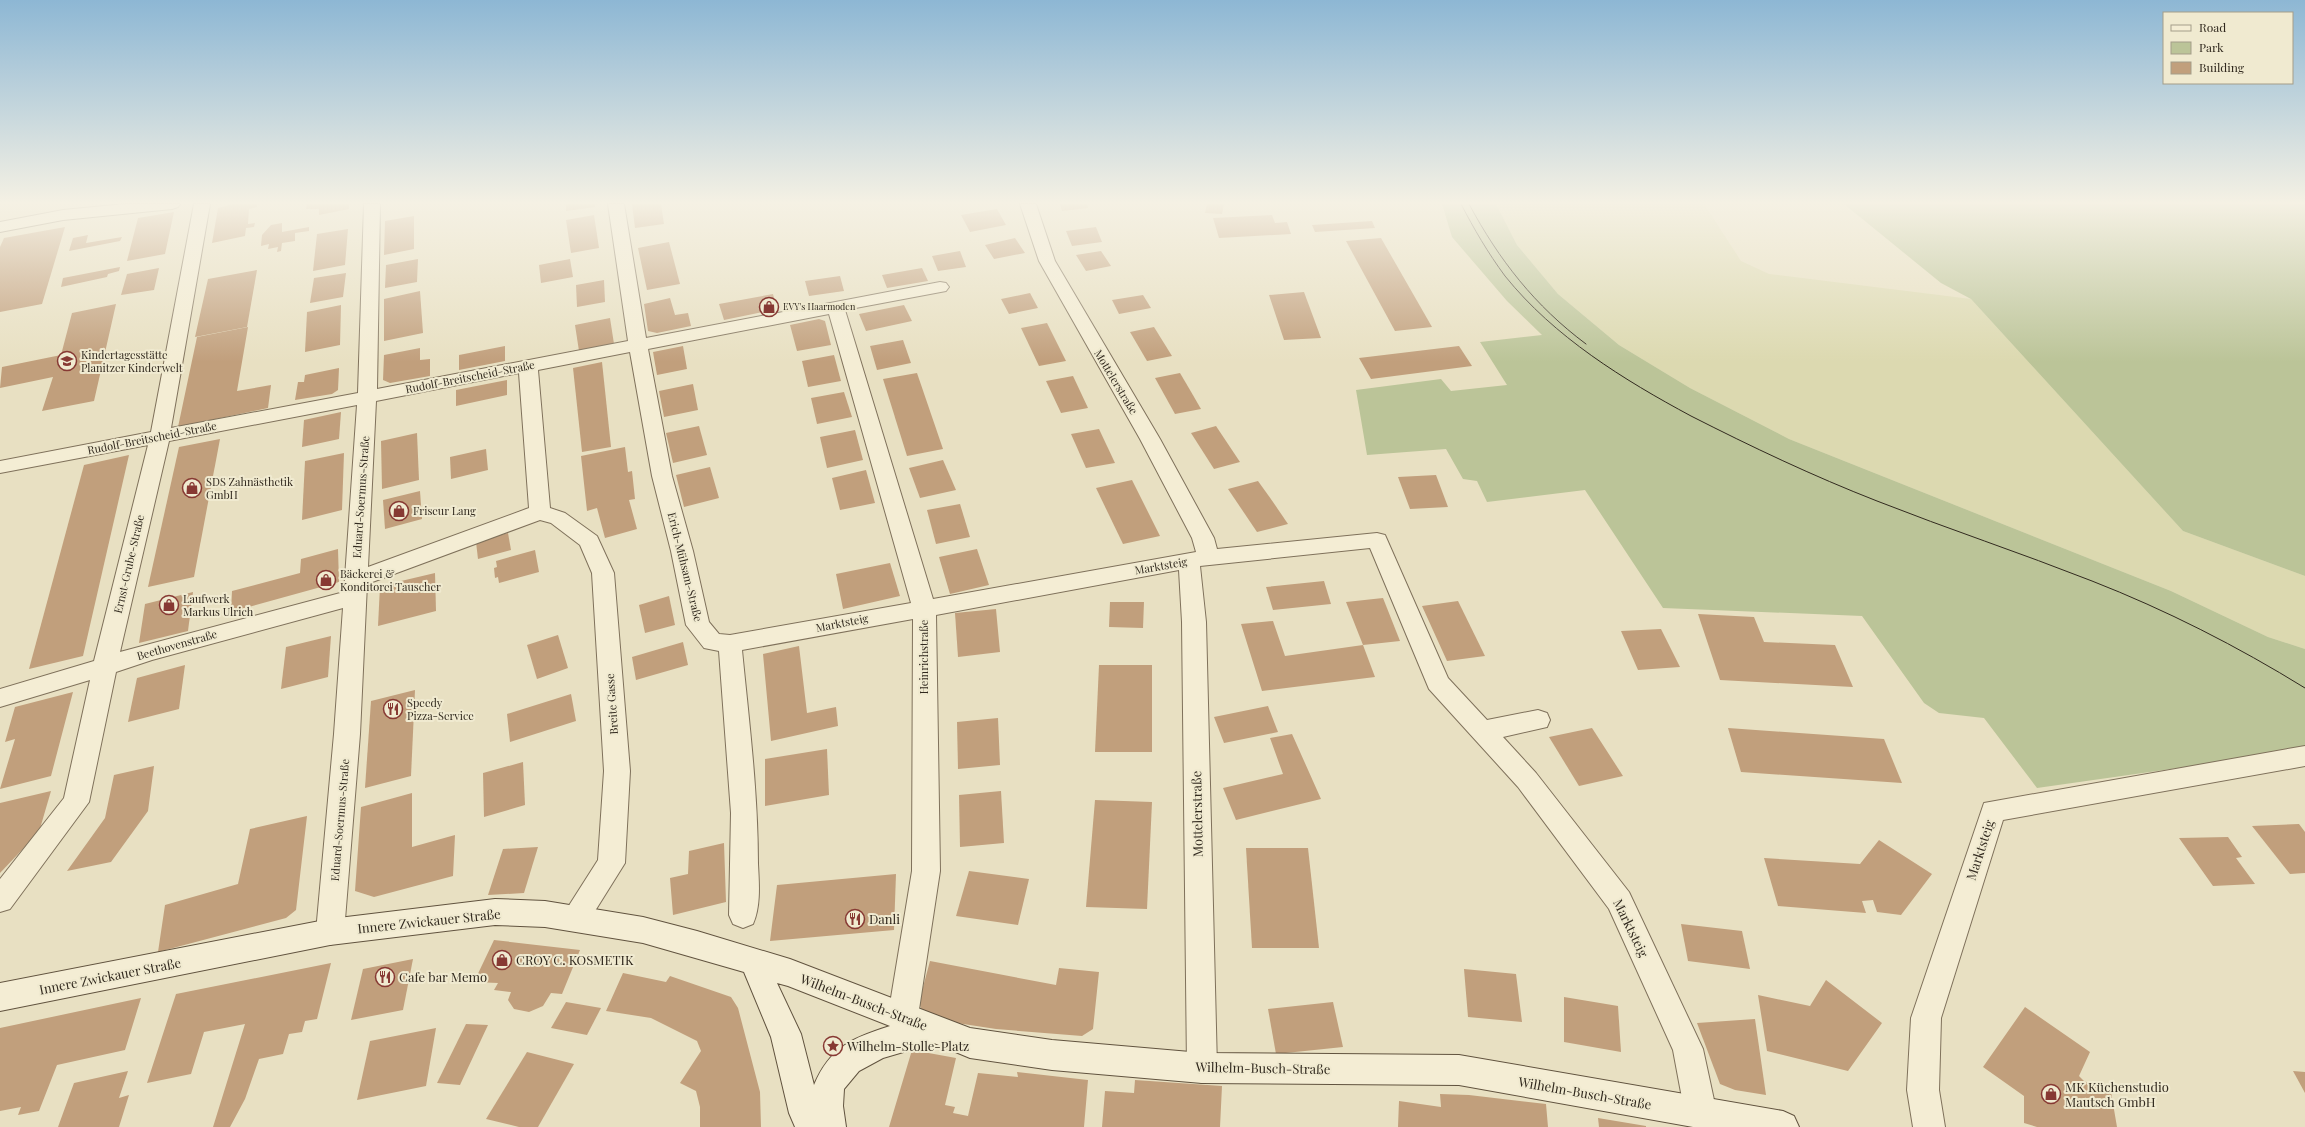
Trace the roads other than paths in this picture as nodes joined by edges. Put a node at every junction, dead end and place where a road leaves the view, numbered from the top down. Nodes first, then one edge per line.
1 (193, 257) edge
2 (371, 257) edge
3 (624, 257) edge
4 (1046, 257) edge
5 (940, 288) dead end
6 (836, 308) junction
7 (638, 346) junction
8 (528, 365) junction
9 (368, 396) junction
10 (160, 437) junction
11 (0, 467) edge
12 (540, 512) junction
13 (1199, 559) junction
14 (356, 588) junction
15 (924, 608) junction
16 (730, 644) junction
17 (105, 666) junction
18 (0, 698) edge
19 (1538, 720) dead end
20 (1481, 731) junction
21 (2305, 756) edge
22 (0, 900) edge
23 (743, 915) dead end
24 (575, 918) junction
25 (330, 932) junction
26 (755, 963) junction
27 (0, 998) edge
28 (903, 1016) junction
29 (934, 1029) junction
30 (1202, 1068) junction
31 (1701, 1114) junction
32 (813, 1127) edge
33 (830, 1127) edge
34 (1783, 1127) edge
35 (1928, 1127) edge

1 - 10 street, Ernst-Grube-Straße
2 - 9 street, Eduard-Soermus-Straße
3 - 7 street, Erich-Mühsam-Straße
4 - 13 street, Mottelerstraße
5 - 6 street, Rudolf-Breitscheid-Straße
6 - 7 street, Rudolf-Breitscheid-Straße
6 - 15 street, Heinrichstraße
7 - 8 street, Rudolf-Breitscheid-Straße
7 - 16 street, Erich-Mühsam-Straße
8 - 9 street, Rudolf-Breitscheid-Straße
8 - 12 street
9 - 10 street, Rudolf-Breitscheid-Straße
9 - 14 street, Eduard-Soermus-Straße
10 - 11 street, Rudolf-Breitscheid-Straße
10 - 17 street, Ernst-Grube-Straße
12 - 14 street
12 - 24 street, Breite Gasse
13 - 15 street, Marktsteig
13 - 20 street, Marktsteig
13 - 30 street, Mottelerstraße
14 - 17 street, Beethovenstraße
14 - 25 street, Eduard-Soermus-Straße
15 - 16 street, Marktsteig
15 - 28 street, Heinrichstraße
16 - 23 street
17 - 18 street, Beethovenstraße
17 - 22 street, Ernst-Grube-Straße
19 - 20 street
20 - 31 street, Marktsteig
21 - 35 street, Marktsteig
24 - 25 street, Innere Zwickauer Straße
24 - 26 street, Innere Zwickauer Straße
25 - 27 street, Innere Zwickauer Straße
26 - 28 street, Wilhelm-Busch-Straße
26 - 32 street
28 - 29 street, Wilhelm-Busch-Straße
29 - 30 street, Wilhelm-Busch-Straße
29 - 33 street
30 - 31 street, Wilhelm-Busch-Straße
31 - 34 street, Wilhelm-Busch-Straße

